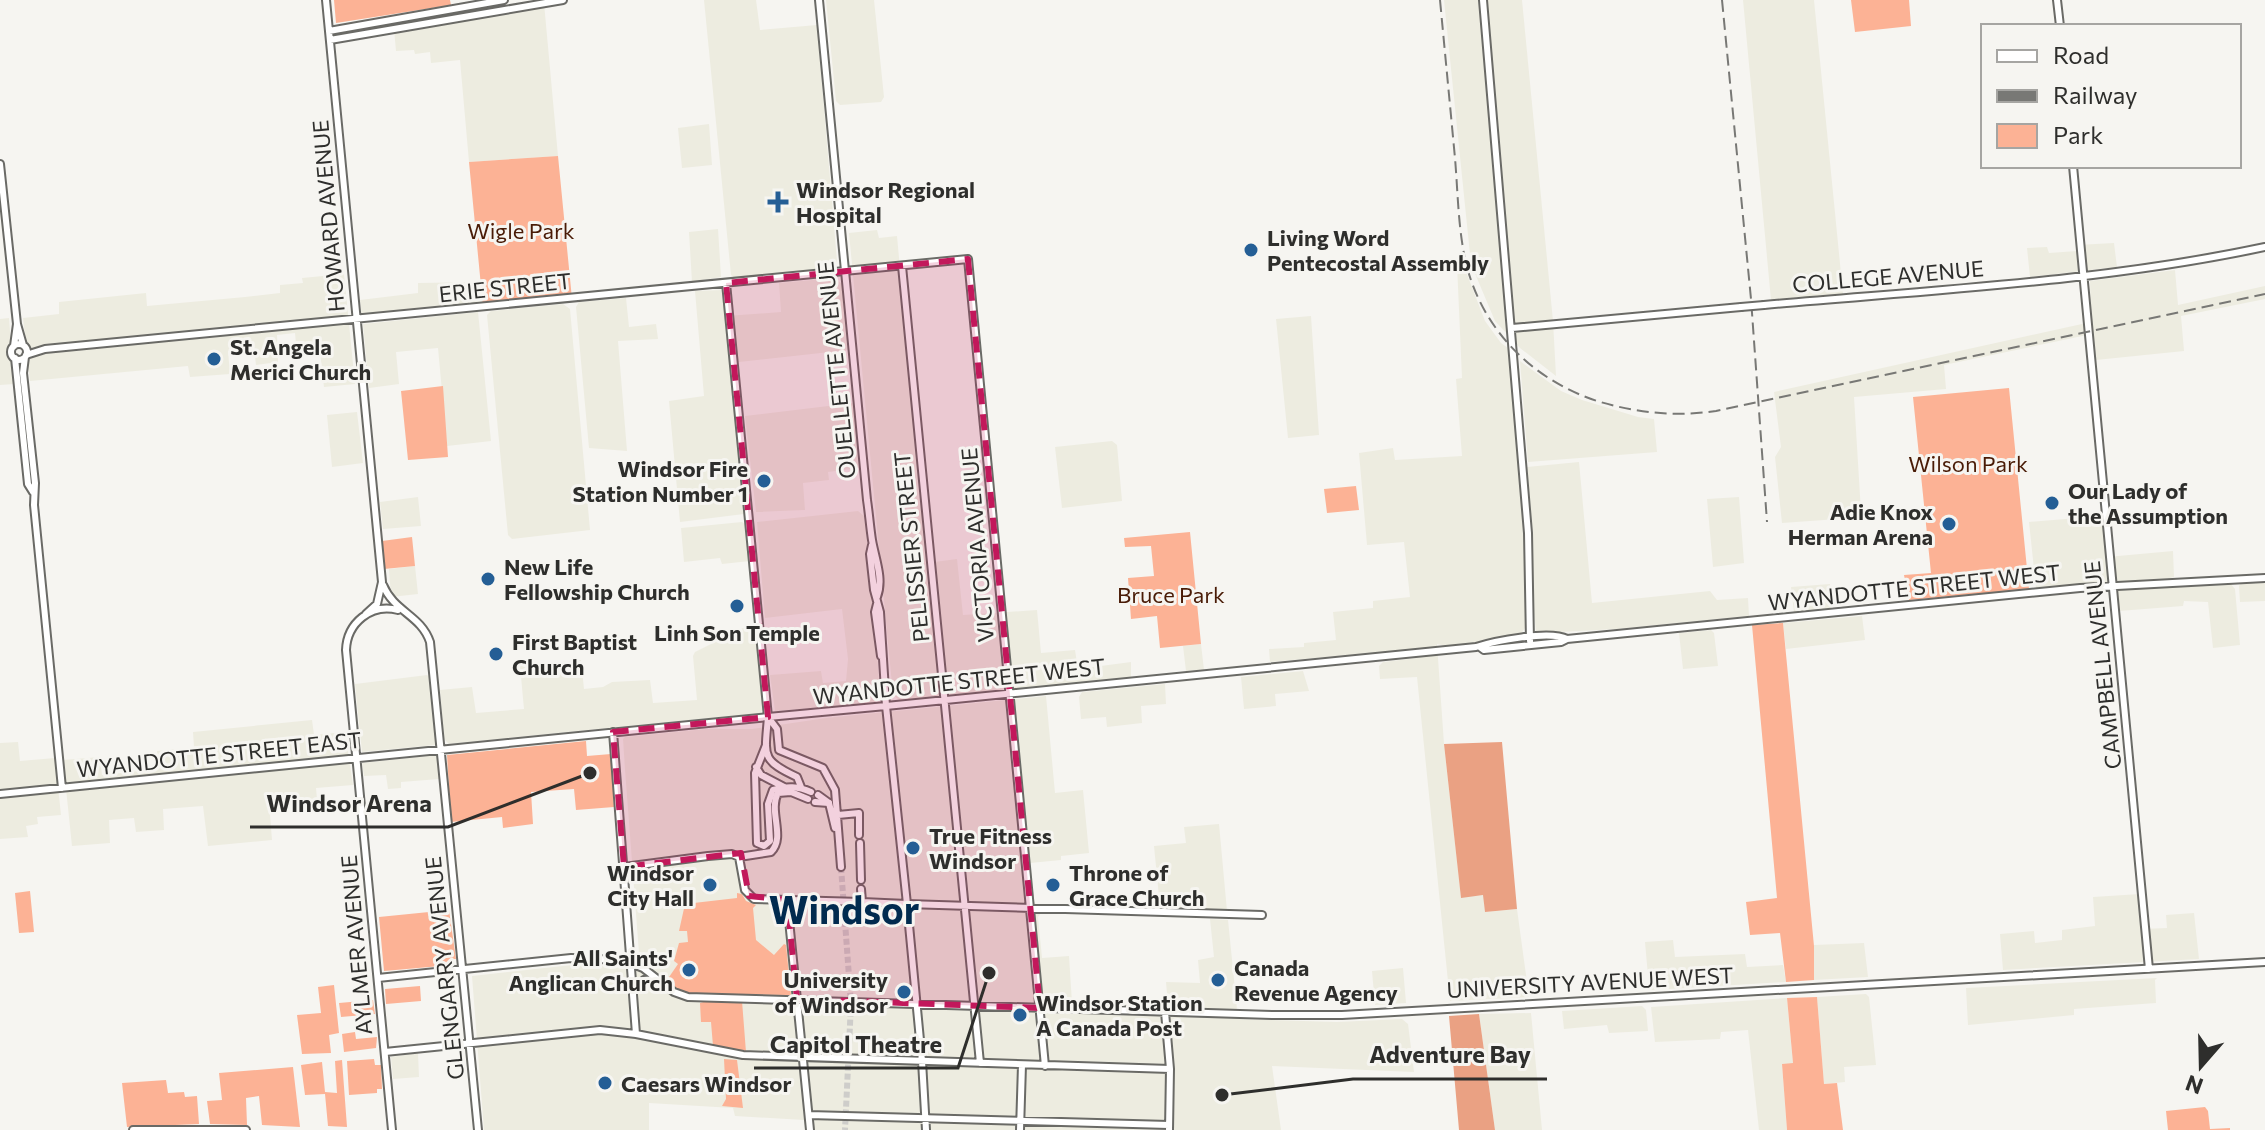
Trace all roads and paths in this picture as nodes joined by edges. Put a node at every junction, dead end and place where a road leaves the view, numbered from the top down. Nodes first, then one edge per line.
1 (326, 0) edge
2 (504, 0) edge
3 (563, 0) edge
4 (819, 0) edge
5 (1483, 0) edge
6 (2057, 0) edge
7 (2060, 24) edge
8 (329, 31) junction
9 (330, 40) junction
10 (0, 164) edge
11 (2073, 168) edge
12 (2265, 247) edge
13 (968, 259) joint
14 (902, 266) junction
15 (845, 271) junction
16 (2083, 276) junction
17 (726, 283) junction
18 (357, 320) junction
19 (17, 324) junction
20 (1512, 328) junction
21 (14, 346) junction
22 (24, 346) junction
23 (45, 349) junction
24 (25, 356) junction
25 (15, 358) junction
26 (24, 406) junction
27 (2265, 578) edge
28 (382, 582) junction
29 (2112, 587) junction
30 (406, 613) junction
31 (366, 614) junction
32 (1530, 641) junction
33 (1009, 694) junction
34 (945, 700) junction
35 (886, 706) junction
36 (768, 717) junction
37 (613, 732) junction
38 (766, 745) junction
39 (441, 749) junction
40 (356, 758) junction
41 (756, 767) junction
42 (784, 787) junction
43 (801, 787) junction
44 (62, 788) junction
45 (0, 794) edge
46 (813, 797) junction
47 (838, 815) junction
48 (837, 835) junction
49 (739, 857) junction
50 (624, 867) junction
51 (841, 867) tunnel mouth
52 (861, 880) dead end
53 (861, 889) dead end
54 (787, 900) junction
55 (862, 902) junction
56 (907, 904) junction
57 (966, 906) junction
58 (1030, 908) junction
59 (1262, 915) dead end
60 (631, 961) junction
61 (2265, 962) edge
62 (2149, 969) junction
63 (462, 970) junction
64 (378, 978) junction
65 (657, 979) junction
66 (633, 989) junction
67 (797, 999) junction
68 (917, 1004) junction
69 (976, 1006) junction
70 (1040, 1008) junction
71 (1165, 1012) junction
72 (636, 1034) junction
73 (469, 1043) junction
74 (385, 1052) junction
75 (803, 1057) junction
76 (922, 1061) junction
77 (980, 1063) junction
78 (1022, 1065) junction
79 (1045, 1066) junction
80 (1170, 1069) junction
81 (809, 1115) junction
82 (926, 1118) junction
83 (1021, 1121) junction
84 (1169, 1128) edge
85 (133, 1130) edge
86 (246, 1130) edge
87 (392, 1130) edge
88 (478, 1130) edge
89 (810, 1130) edge
90 (926, 1130) edge
91 (1020, 1130) edge

1 - 8 street, HOWARD AVENUE
2 - 8 street
3 - 9 street
4 - 15 street, OUELLETTE AVENUE
5 - 20 street
6 - 7 street
8 - 9 street, HOWARD AVENUE
9 - 18 street, HOWARD AVENUE
10 - 19 street
11 - 16 street, CAMPBELL AVENUE
12 - 16 street, COLLEGE AVENUE
13 - 14 street, ERIE STREET
13 - 33 street, VICTORIA AVENUE
14 - 15 street, ERIE STREET
14 - 34 street, PELISSIER STREET
15 - 17 street, ERIE STREET
15 - 35 street, OUELLETTE AVENUE
16 - 20 street, COLLEGE AVENUE, bridge
16 - 29 street, CAMPBELL AVENUE
17 - 18 street, ERIE STREET
17 - 36 street
18 - 23 street, ERIE STREET
18 - 28 street, HOWARD AVENUE
19 - 21 street
19 - 22 street
20 - 32 street
21 - 22 street, ERIE STREET
21 - 25 street
22 - 23 street, ERIE STREET
22 - 24 street
23 - 24 street, ERIE STREET
24 - 25 street, ERIE STREET
24 - 26 street
25 - 26 street
26 - 44 street
27 - 29 street, WYANDOTTE STREET WEST
28 - 30 street, GLENGARRY AVENUE
28 - 31 street
29 - 32 street, WYANDOTTE STREET WEST
29 - 62 street, CAMPBELL AVENUE
30 - 31 street
30 - 39 street, GLENGARRY AVENUE
31 - 40 street, AYLMER AVENUE
32 - 33 street, WYANDOTTE STREET WEST
33 - 34 street, WYANDOTTE STREET WEST
33 - 58 street, VICTORIA AVENUE
34 - 35 street, WYANDOTTE STREET WEST
34 - 57 street, PELISSIER STREET
35 - 36 street, WYANDOTTE STREET WEST
35 - 56 street, OUELLETTE AVENUE
36 - 37 street, WYANDOTTE STREET WEST
36 - 38 street
36 - 47 street
37 - 39 street, WYANDOTTE STREET WEST
37 - 50 street
38 - 41 street
38 - 43 street
39 - 40 street, WYANDOTTE STREET EAST
39 - 63 street, GLENGARRY AVENUE
40 - 44 street, WYANDOTTE STREET EAST
40 - 64 street, AYLMER AVENUE
41 - 42 street
41 - 42 street
42 - 43 street
43 - 46 street
44 - 45 street, WYANDOTTE STREET EAST
46 - 48 street
46 - 49 street
47 - 48 street
47 - 52 street
48 - 51 street
49 - 50 street
49 - 54 street
50 - 60 street
53 - 55 street
54 - 55 street
54 - 67 street
55 - 56 street
56 - 57 street
56 - 68 street, OUELLETTE AVENUE
57 - 58 street
57 - 69 street, PELISSIER STREET
58 - 59 street
58 - 70 street, VICTORIA AVENUE
60 - 63 street
60 - 65 street, UNIVERSITY AVENUE WEST
60 - 66 street
61 - 62 street, UNIVERSITY AVENUE WEST
62 - 71 street, UNIVERSITY AVENUE WEST
63 - 64 street
63 - 73 street, GLENGARRY AVENUE
64 - 74 street, AYLMER AVENUE
65 - 66 street
65 - 67 street, UNIVERSITY AVENUE WEST
66 - 72 street
67 - 68 street, UNIVERSITY AVENUE WEST
67 - 75 street
68 - 69 street, UNIVERSITY AVENUE WEST
68 - 76 street, OUELLETTE AVENUE
69 - 70 street, UNIVERSITY AVENUE WEST
69 - 77 street, PELISSIER STREET
70 - 71 street, UNIVERSITY AVENUE WEST
70 - 79 street, VICTORIA AVENUE
71 - 80 street
72 - 73 street
72 - 75 street
73 - 74 street
73 - 88 street, GLENGARRY AVENUE
74 - 87 street, AYLMER AVENUE
75 - 76 street
75 - 81 street
76 - 77 street
76 - 82 street, OUELLETTE AVENUE
77 - 78 street
78 - 79 street
78 - 83 street
79 - 80 street
80 - 84 street
81 - 82 street
81 - 89 street
82 - 83 street
82 - 90 street, OUELLETTE AVENUE
83 - 84 street
83 - 91 street
85 - 86 street

